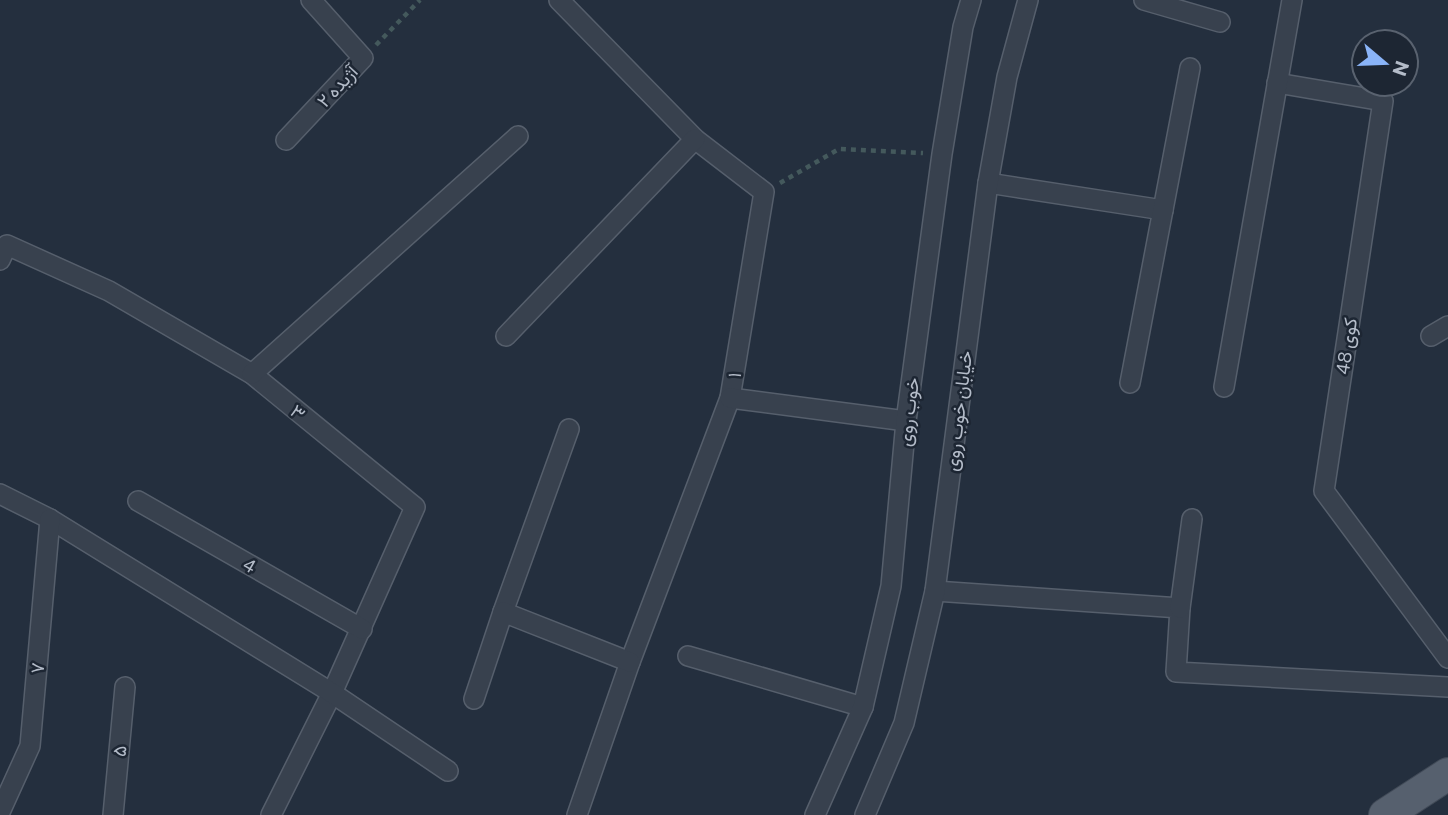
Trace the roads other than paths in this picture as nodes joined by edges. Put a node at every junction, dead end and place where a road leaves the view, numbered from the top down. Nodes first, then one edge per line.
1 (311, 0) edge
2 (559, 0) edge
3 (971, 0) edge
4 (1028, 0) edge
5 (1144, 0) edge
6 (1292, 0) edge
7 (1220, 22) dead end
8 (1189, 68) dead end
9 (1277, 83) junction
10 (518, 136) dead end
11 (695, 139) junction
12 (286, 140) dead end
13 (988, 183) junction
14 (1163, 209) junction
15 (0, 260) edge
16 (506, 335) dead end
17 (252, 374) junction
18 (1130, 383) dead end
19 (1224, 387) dead end
20 (730, 398) junction
21 (906, 421) junction
22 (569, 429) dead end
23 (0, 494) edge
24 (138, 500) dead end
25 (50, 519) junction
26 (1192, 519) dead end
27 (935, 591) junction
28 (1180, 608) junction
29 (503, 612) junction
30 (362, 629) junction
31 (688, 656) dead end
32 (1448, 658) edge
33 (630, 662) junction
34 (125, 687) dead end
35 (1448, 687) edge
36 (332, 693) junction
37 (474, 699) dead end
38 (863, 707) junction
39 (448, 771) dead end
40 (1448, 774) edge
41 (0, 812) edge
42 (113, 815) edge
43 (271, 815) edge
44 (577, 815) edge
45 (815, 815) edge
46 (865, 815) edge
47 (1385, 815) edge

1 - 12 street, آژیده ۲
2 - 11 street
3 - 21 street, خوب روی
4 - 13 street, خیابان خوب روی
5 - 7 street
6 - 9 street
8 - 14 street
9 - 19 street
9 - 32 street, کوی 48
10 - 17 street
11 - 16 street
11 - 20 street, ۱
13 - 14 street
13 - 27 street, خیابان خوب روی
14 - 18 street
15 - 17 street, ۳
17 - 30 street, ۳
20 - 21 street
20 - 33 street, ۱
21 - 38 street, خوب روی
22 - 29 street
23 - 25 street
24 - 30 street, 4
25 - 36 street
25 - 41 street, ۷
26 - 28 street
27 - 28 street
27 - 46 street, خیابان خوب روی
28 - 35 street
29 - 33 street
29 - 37 street
30 - 36 street, ۳
31 - 38 street
33 - 44 street, ۱
34 - 42 street, ۵
36 - 39 street
36 - 43 street, ۳
38 - 45 street, خوب روی
40 - 47 main road

